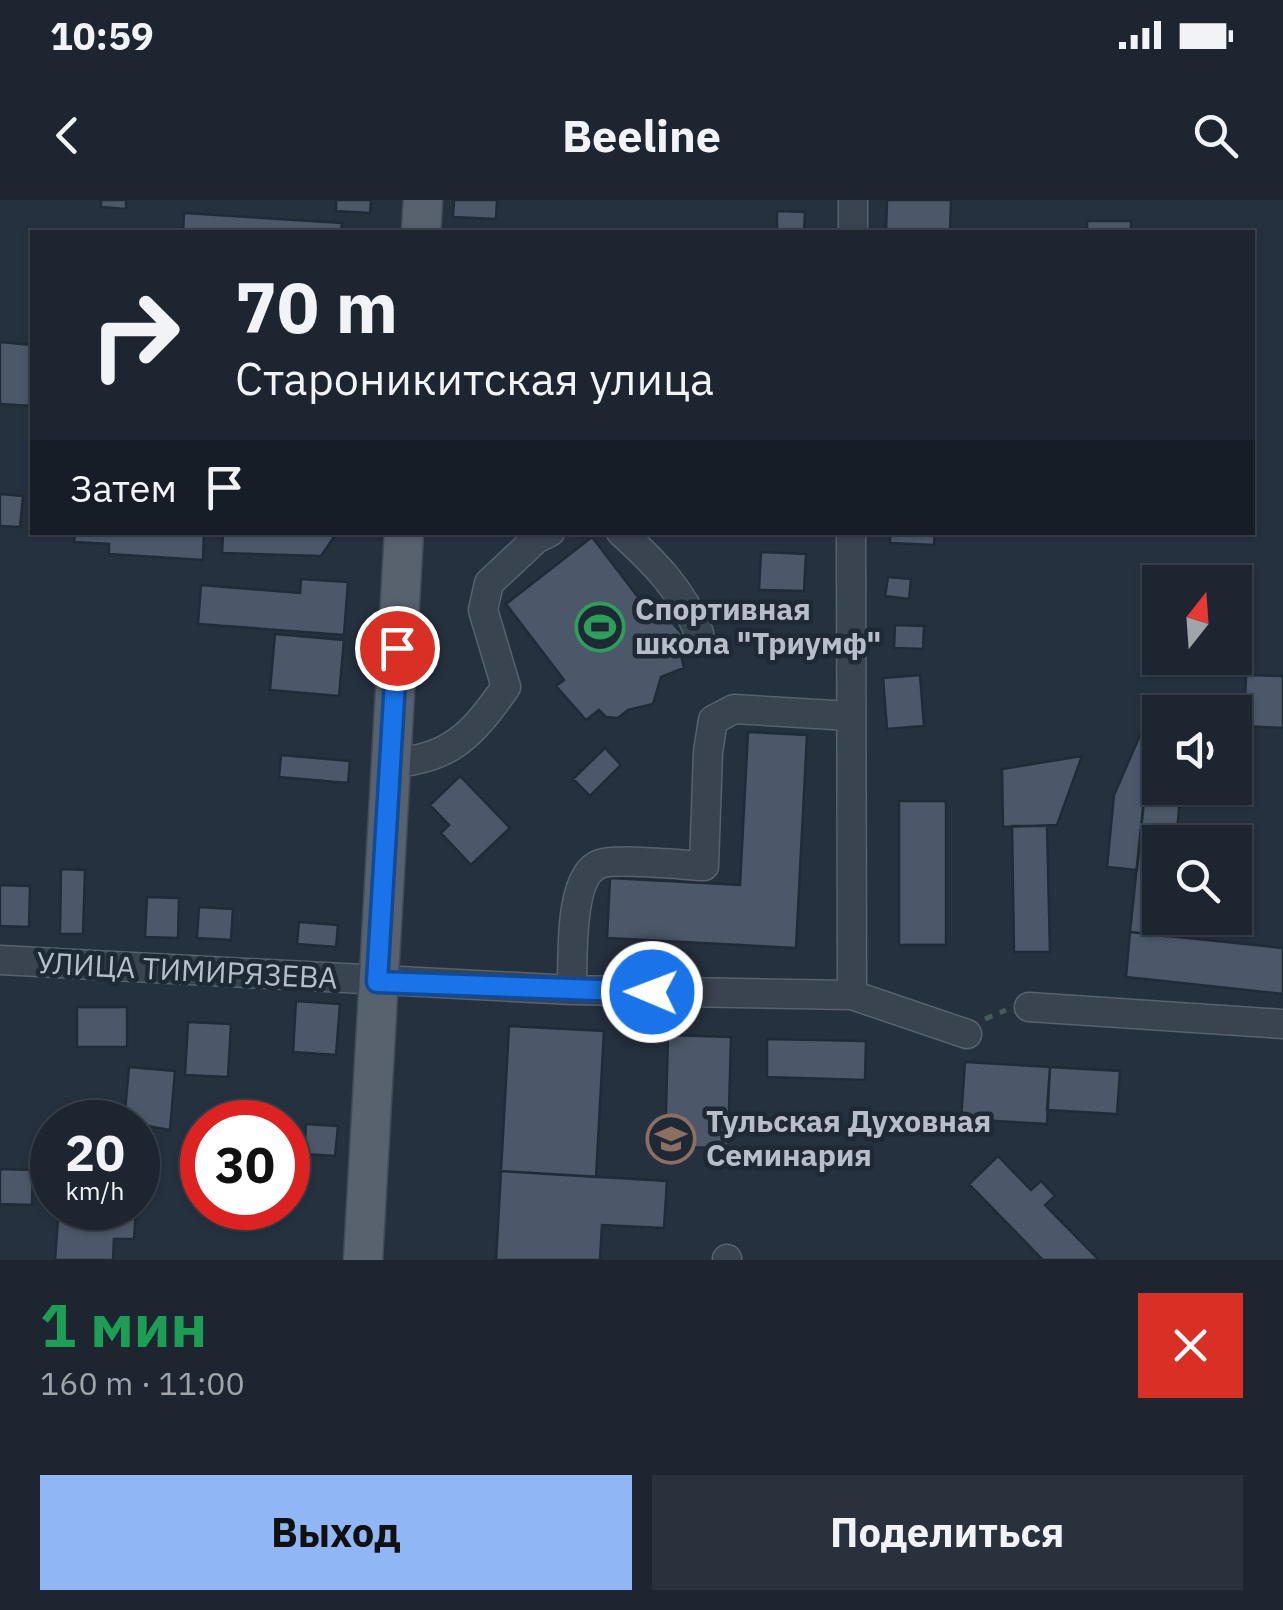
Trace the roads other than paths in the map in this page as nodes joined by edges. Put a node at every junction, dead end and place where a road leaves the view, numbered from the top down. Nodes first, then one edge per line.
1 (424, 200) edge
2 (853, 200) edge
3 (422, 230) edge
4 (853, 230) edge
5 (404, 535) edge
6 (545, 535) edge
7 (625, 535) edge
8 (851, 535) edge
9 (699, 632) dead end
10 (850, 716) junction
11 (390, 764) junction
12 (0, 960) edge
13 (377, 982) junction
14 (572, 990) junction
15 (852, 995) junction
16 (1029, 1007) dead end
17 (1283, 1024) edge
18 (967, 1034) dead end
19 (364, 1260) edge

1 - 3 main road
2 - 4 street
5 - 11 main road
6 - 11 street
7 - 9 street
8 - 10 street
10 - 14 street
10 - 15 street
11 - 13 main road
12 - 13 street, УЛИЦА ТИМИРЯЗЕВА
13 - 14 street, УЛИЦА ТИМИРЯЗЕВА
13 - 19 main road
14 - 15 street, УЛИЦА ТИМИРЯЗЕВА
15 - 18 street, УЛИЦА ТИМИРЯЗЕВА
16 - 17 street

